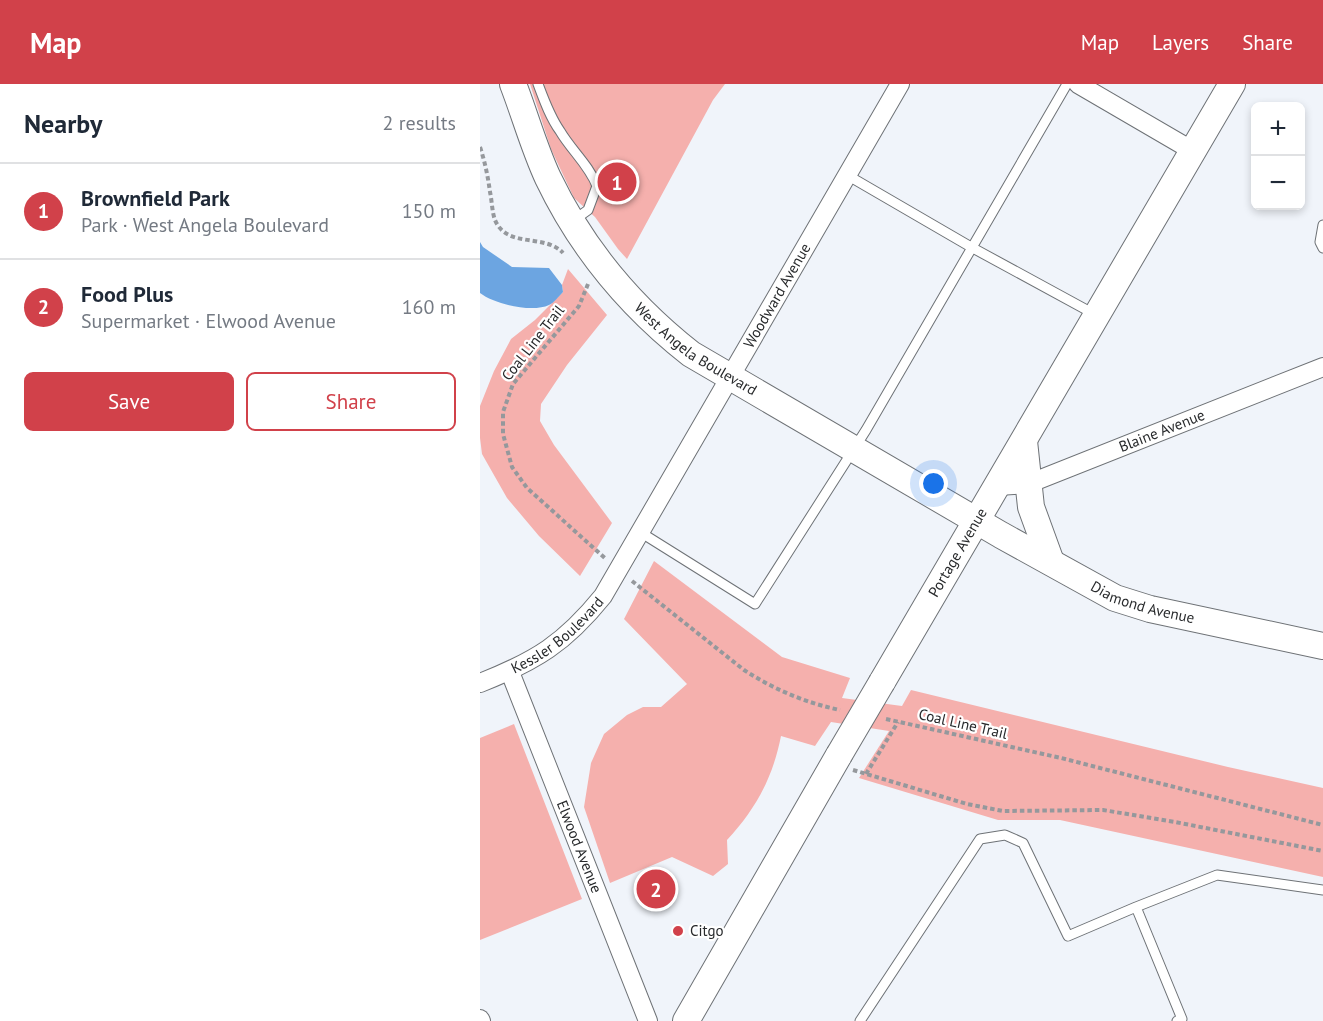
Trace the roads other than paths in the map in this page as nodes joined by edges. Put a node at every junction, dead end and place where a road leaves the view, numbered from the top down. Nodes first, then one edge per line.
1 (513, 84) edge
2 (538, 84) edge
3 (900, 84) edge
4 (1067, 84) edge
5 (1078, 84) edge
6 (1232, 84) edge
7 (1193, 151) junction
8 (847, 175) junction
9 (572, 222) junction
10 (1323, 225) edge
11 (971, 247) junction
12 (1323, 248) edge
13 (1098, 315) junction
14 (1323, 367) edge
15 (731, 377) junction
16 (1024, 441) junction
17 (854, 448) junction
18 (1028, 484) junction
19 (998, 486) junction
20 (978, 520) junction
21 (640, 532) junction
22 (1051, 562) junction
23 (618, 569) joint
24 (1323, 646) edge
25 (510, 672) junction
26 (480, 683) edge
27 (1323, 890) edge
28 (1136, 907) junction
29 (648, 1021) edge
30 (686, 1021) edge
31 (860, 1021) edge
32 (1177, 1021) edge

1 - 9 main road, West Angela Boulevard
2 - 9 lane
3 - 8 street, Woodward Avenue
4 - 11 lane
5 - 7 street
6 - 7 main road, Portage Avenue
7 - 13 main road, Portage Avenue
8 - 11 lane
8 - 15 street, Woodward Avenue
9 - 15 main road, West Angela Boulevard
10 - 12 lane
11 - 13 lane
11 - 17 lane
13 - 16 main road, Portage Avenue
14 - 18 street, Blaine Avenue
15 - 17 main road, West Angela Boulevard
15 - 21 street, Woodward Avenue
16 - 18 main road
16 - 19 main road, Portage Avenue
17 - 20 main road, West Angela Boulevard
17 - 21 lane
18 - 19 street, Blaine Avenue
18 - 22 main road
19 - 20 main road, Portage Avenue
20 - 22 main road, Diamond Avenue
20 - 30 main road, Portage Avenue, bridge
21 - 23 street, Woodward Avenue
22 - 24 main road, Diamond Avenue
23 - 25 street, Kessler Boulevard
25 - 26 street, Kessler Boulevard
25 - 29 street, Elwood Avenue
27 - 28 lane
28 - 31 lane
28 - 32 lane

